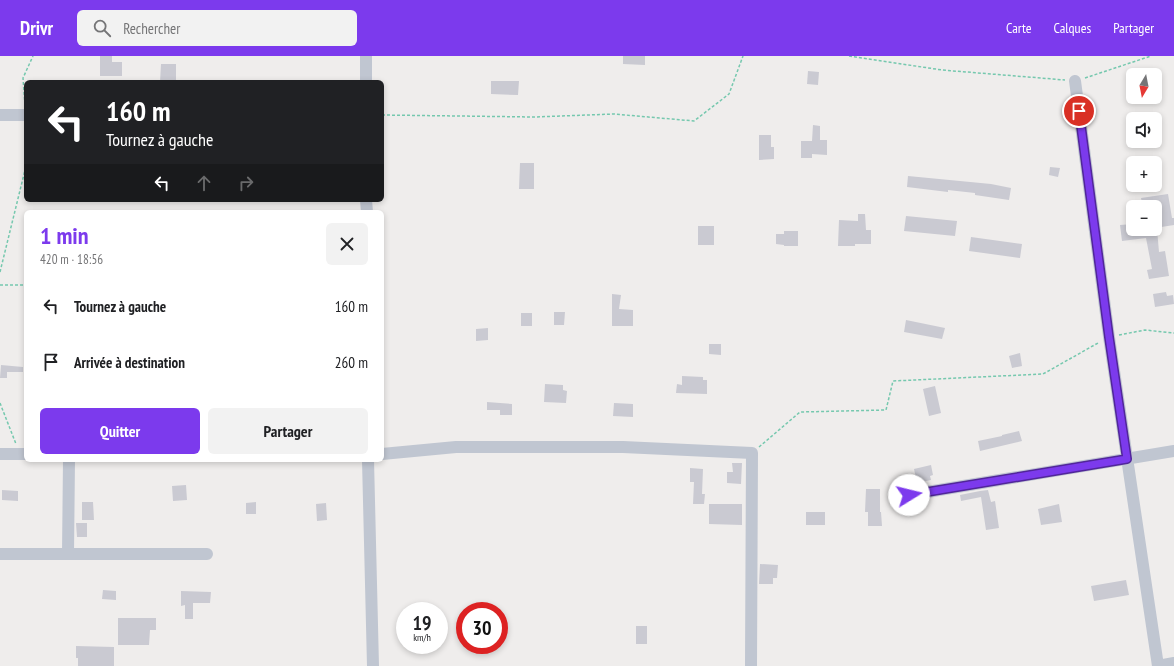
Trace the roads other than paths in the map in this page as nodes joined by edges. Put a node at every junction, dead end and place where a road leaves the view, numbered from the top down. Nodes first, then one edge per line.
1 (366, 56) edge
2 (366, 80) edge
3 (1075, 81) road end
4 (24, 111) edge
5 (0, 115) edge
6 (1174, 451) edge
7 (0, 454) edge
8 (23, 454) edge
9 (384, 454) edge
10 (1127, 459) junction
11 (69, 462) edge
12 (368, 462) edge
13 (909, 495) dead end
14 (0, 554) edge
15 (68, 554) junction
16 (207, 554) dead end
17 (1174, 663) edge
18 (372, 666) edge
19 (751, 666) edge
20 (1158, 666) edge

1 - 2 street
3 - 10 street
4 - 5 street
6 - 10 street
7 - 8 street
9 - 19 street
10 - 13 street
10 - 20 street
11 - 15 street
12 - 18 street
14 - 15 street
15 - 16 street
17 - 20 street

